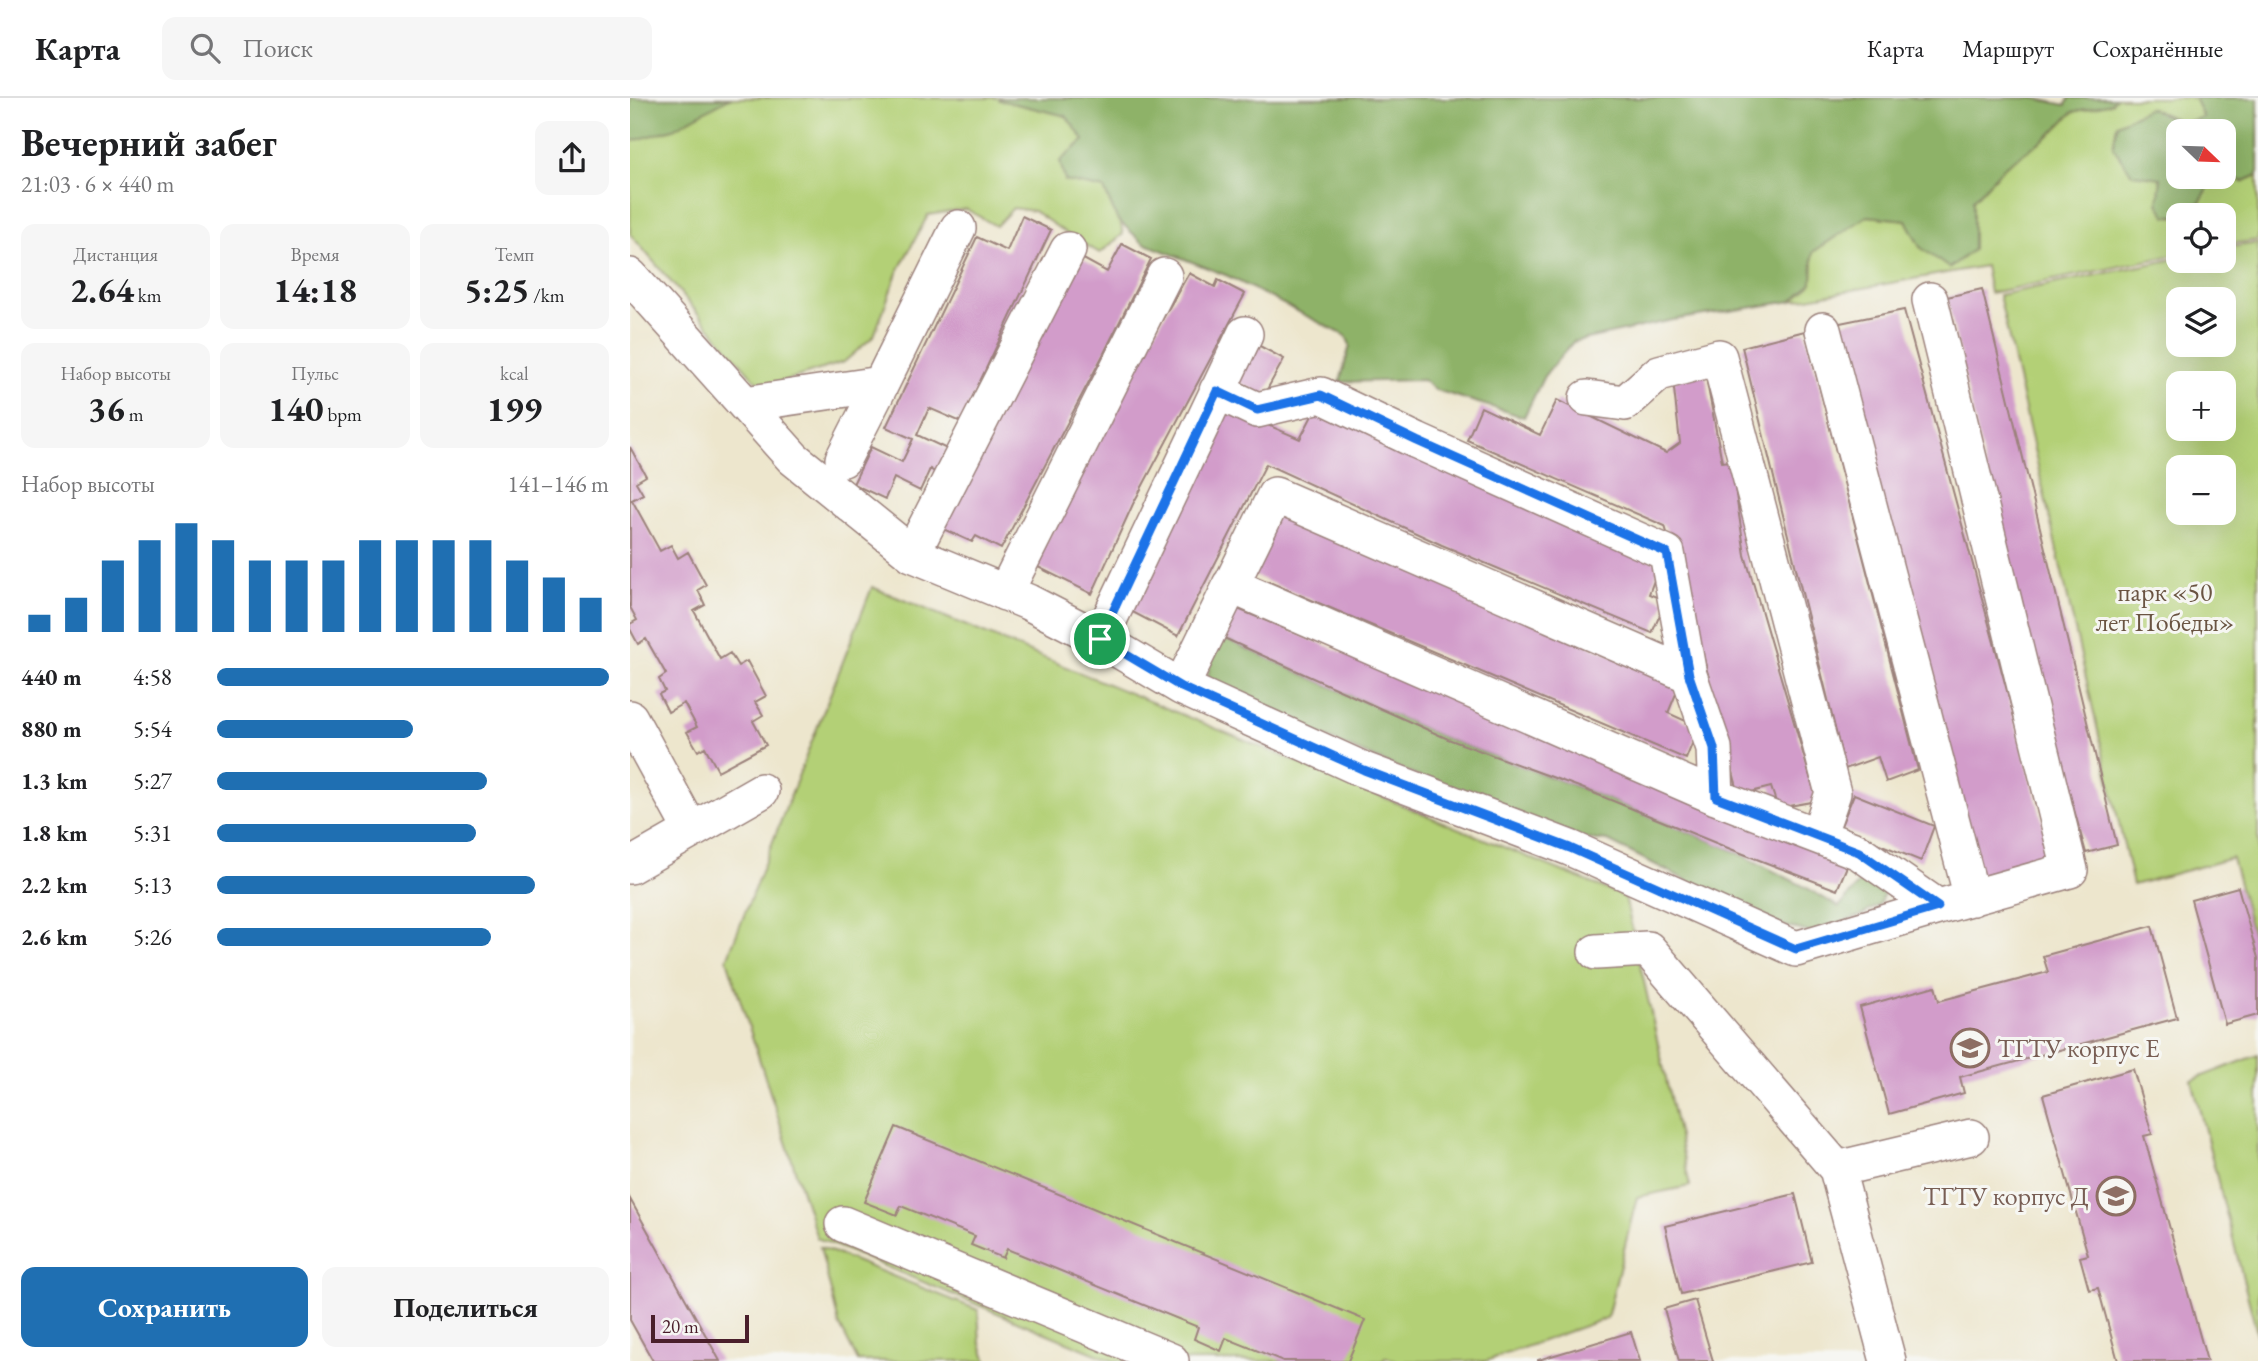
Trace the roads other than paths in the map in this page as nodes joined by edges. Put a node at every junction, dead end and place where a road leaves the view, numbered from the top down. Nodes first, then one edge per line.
1 (958, 228) dead end
2 (1068, 250) dead end
3 (630, 276) edge
4 (1164, 276) dead end
5 (1930, 300) dead end
6 (1824, 330) dead end
7 (1245, 334) dead end
8 (881, 384) junction
9 (1217, 391) junction
10 (1587, 398) dead end
11 (745, 404) junction
12 (843, 459) dead end
13 (912, 554) junction
14 (1230, 585) junction
15 (1005, 593) junction
16 (1100, 639) junction
17 (1689, 675) junction
18 (1181, 687) junction
19 (630, 718) edge
20 (761, 791) dead end
21 (1716, 797) junction
22 (691, 830) junction
23 (1818, 836) junction
24 (630, 866) edge
25 (1972, 898) junction
26 (1938, 907) junction
27 (1596, 952) dead end
28 (1971, 1137) dead end
29 (1837, 1170) junction
30 (843, 1224) dead end
31 (1171, 1361) edge
32 (1888, 1361) edge

1 - 8 lane
2 - 13 lane
3 - 11 lane
4 - 15 lane
5 - 25 lane
6 - 25 lane
7 - 9 lane
8 - 11 lane
8 - 12 lane
9 - 16 lane
9 - 17 lane
10 - 23 lane
11 - 13 lane
13 - 15 lane
14 - 17 lane
14 - 18 lane
14 - 21 lane
15 - 16 lane
16 - 18 lane
17 - 21 lane
18 - 26 lane
19 - 22 lane
20 - 22 lane
21 - 23 lane
22 - 24 lane
23 - 26 lane
25 - 26 lane
27 - 29 lane
28 - 29 lane
29 - 32 lane
30 - 31 lane

